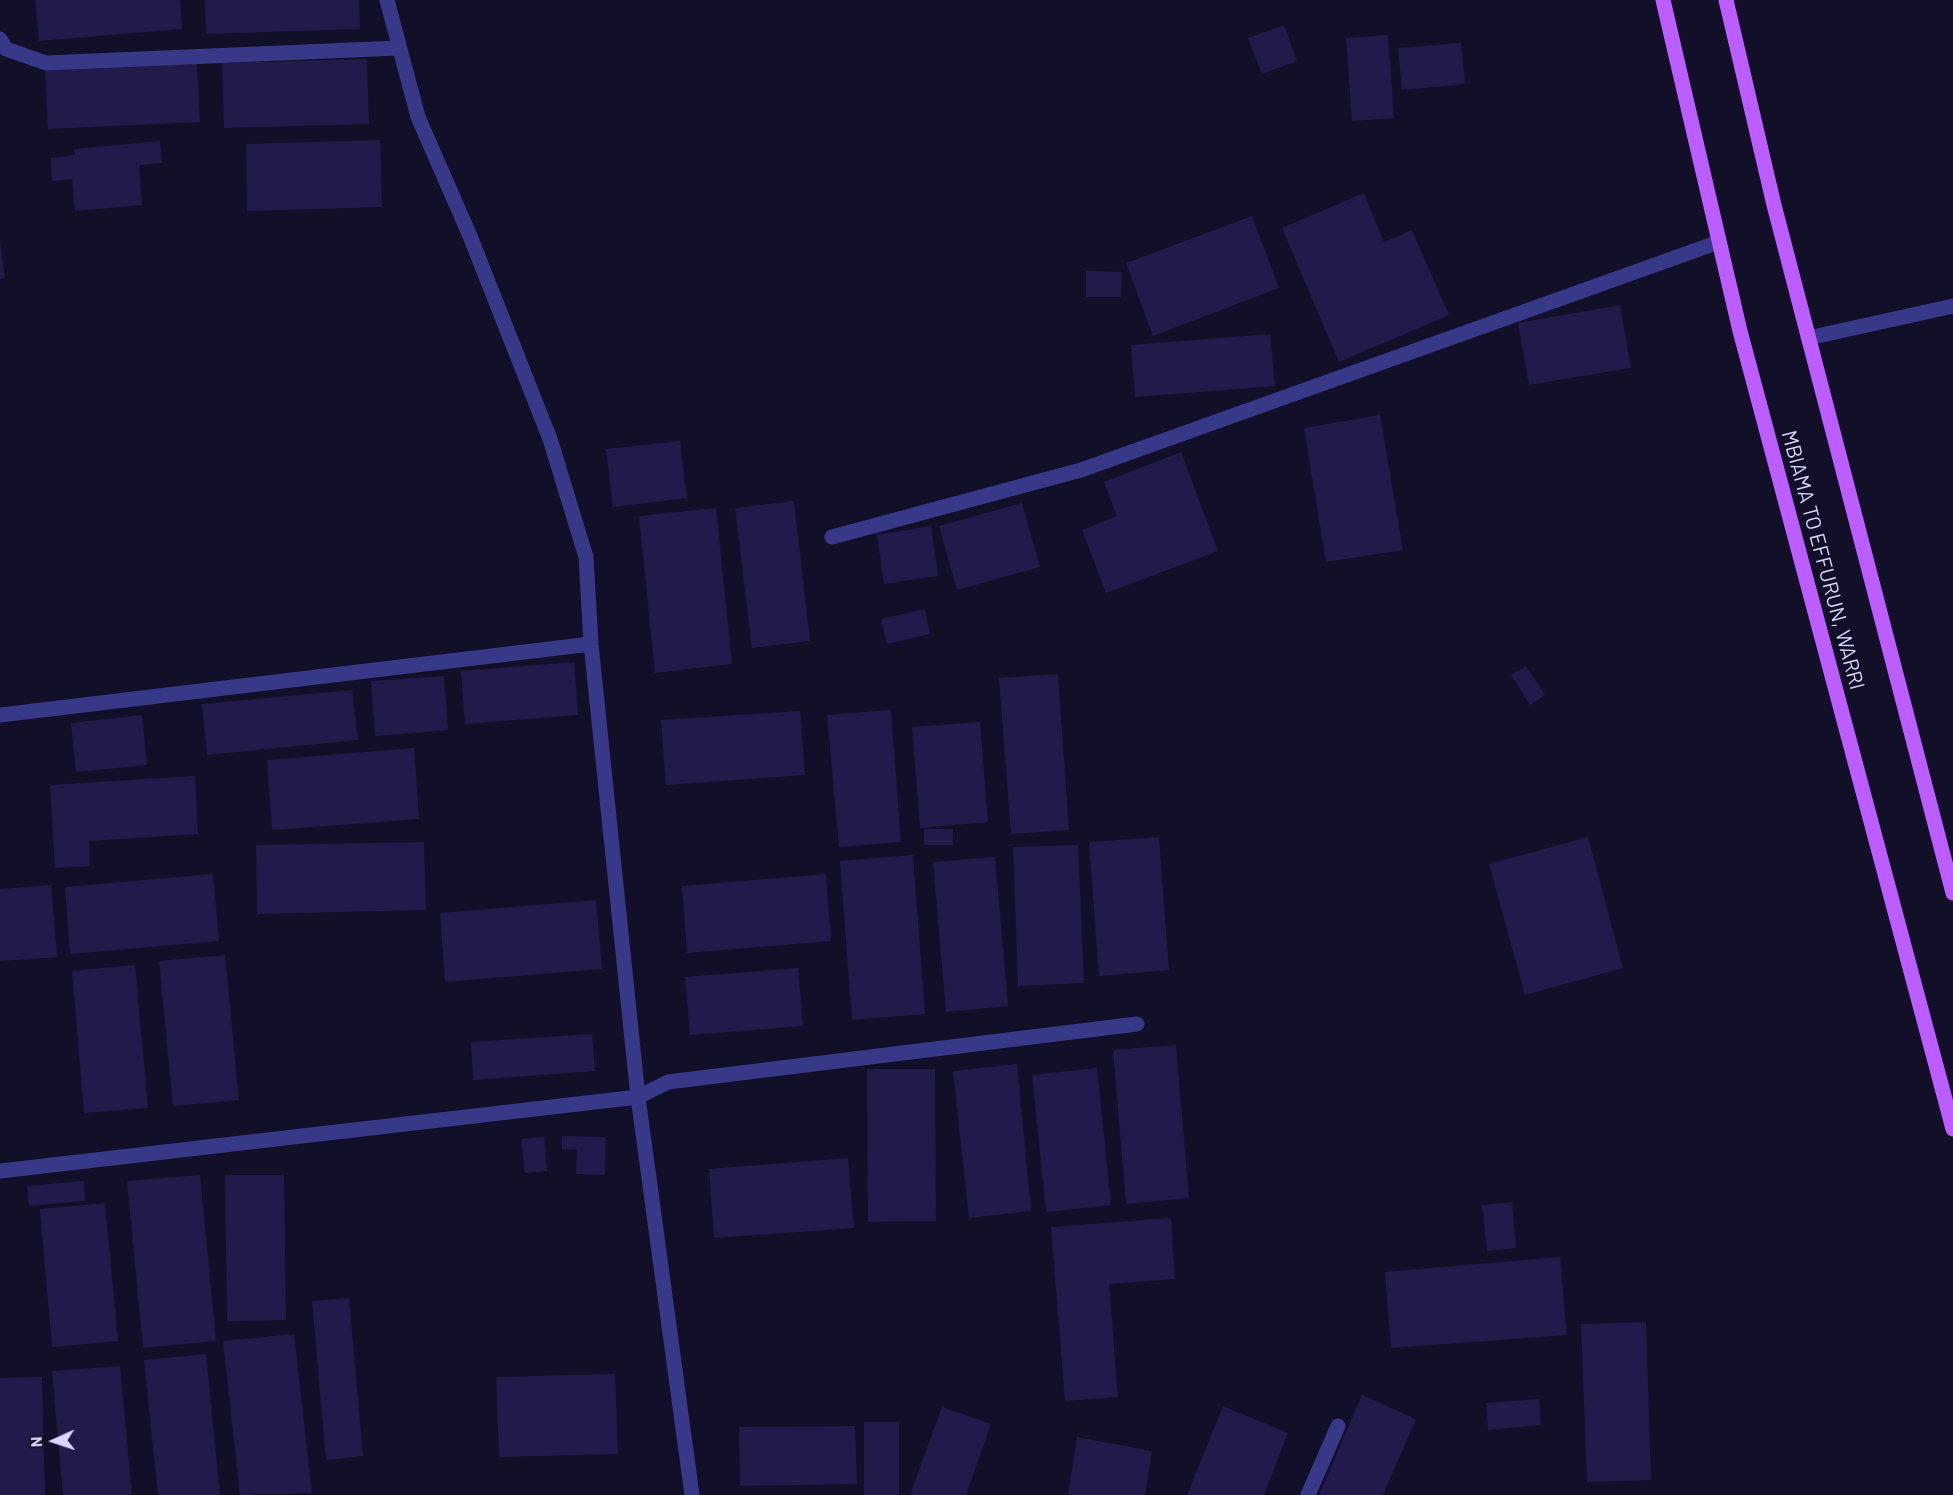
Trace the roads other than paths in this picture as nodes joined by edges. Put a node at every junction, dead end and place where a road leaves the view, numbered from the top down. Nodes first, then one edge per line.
1 (387, 0) edge
2 (1664, 0) edge
3 (1726, 0) edge
4 (0, 39) edge
5 (398, 48) junction
6 (1719, 242) junction
7 (1953, 306) edge
8 (1808, 338) junction
9 (832, 537) dead end
10 (591, 644) junction
11 (0, 715) edge
12 (1953, 893) edge
13 (1137, 1024) dead end
14 (638, 1097) junction
15 (1953, 1129) edge
16 (0, 1170) edge
17 (1338, 1426) dead end
18 (692, 1495) edge
19 (1308, 1495) edge

1 - 5 street
2 - 6 main road, MBIAMA TO EFFURUN, WARRI
3 - 8 main road, MBIAMA TO EFFURUN, WARRI
4 - 5 street
5 - 10 street
6 - 9 street
6 - 15 main road, MBIAMA TO EFFURUN, WARRI
7 - 8 street
8 - 12 main road, MBIAMA TO EFFURUN, WARRI
10 - 11 street
10 - 14 street
13 - 14 street
14 - 16 street
14 - 18 street
17 - 19 street

